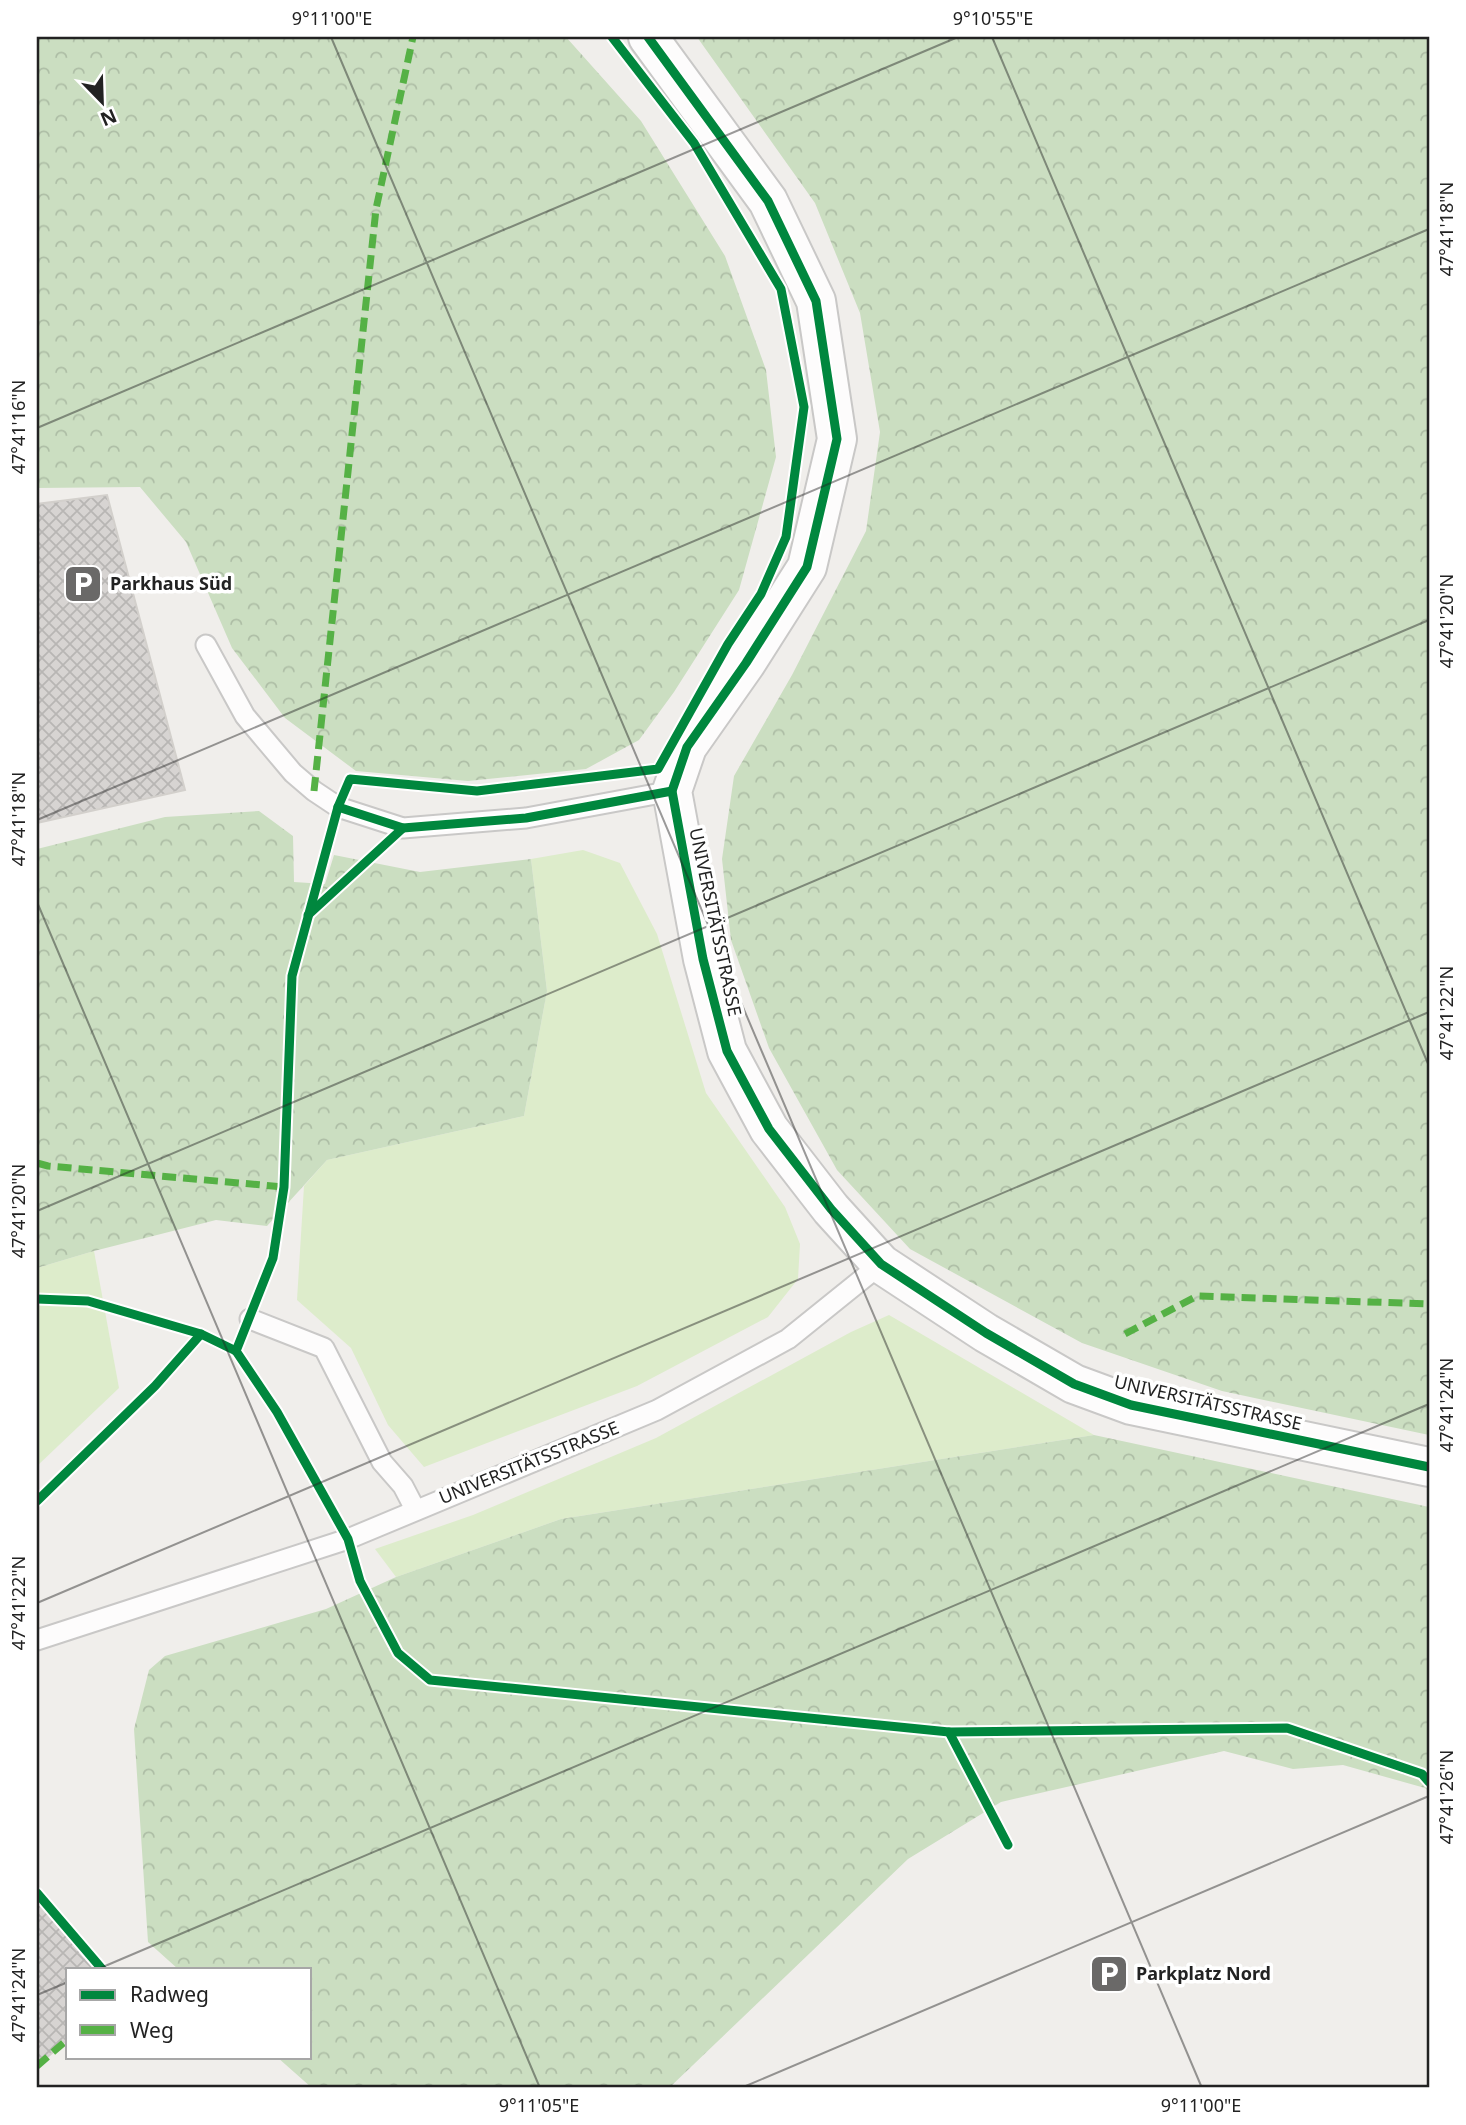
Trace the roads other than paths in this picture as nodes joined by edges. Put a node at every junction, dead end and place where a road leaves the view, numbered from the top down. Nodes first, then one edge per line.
1 (648, 37) edge
2 (206, 645) dead end
3 (672, 791) junction
4 (881, 1264) junction
5 (250, 1319) dead end
6 (1429, 1467) edge
7 (415, 1509) junction
8 (37, 1640) edge

1 - 3 street, UNIVERSITÄTSSTRASSE
2 - 3 lane
3 - 4 street, UNIVERSITÄTSSTRASSE
4 - 6 street, UNIVERSITÄTSSTRASSE
4 - 7 lane, UNIVERSITÄTSSTRASSE
5 - 7 lane
7 - 8 lane, UNIVERSITÄTSSTRASSE

